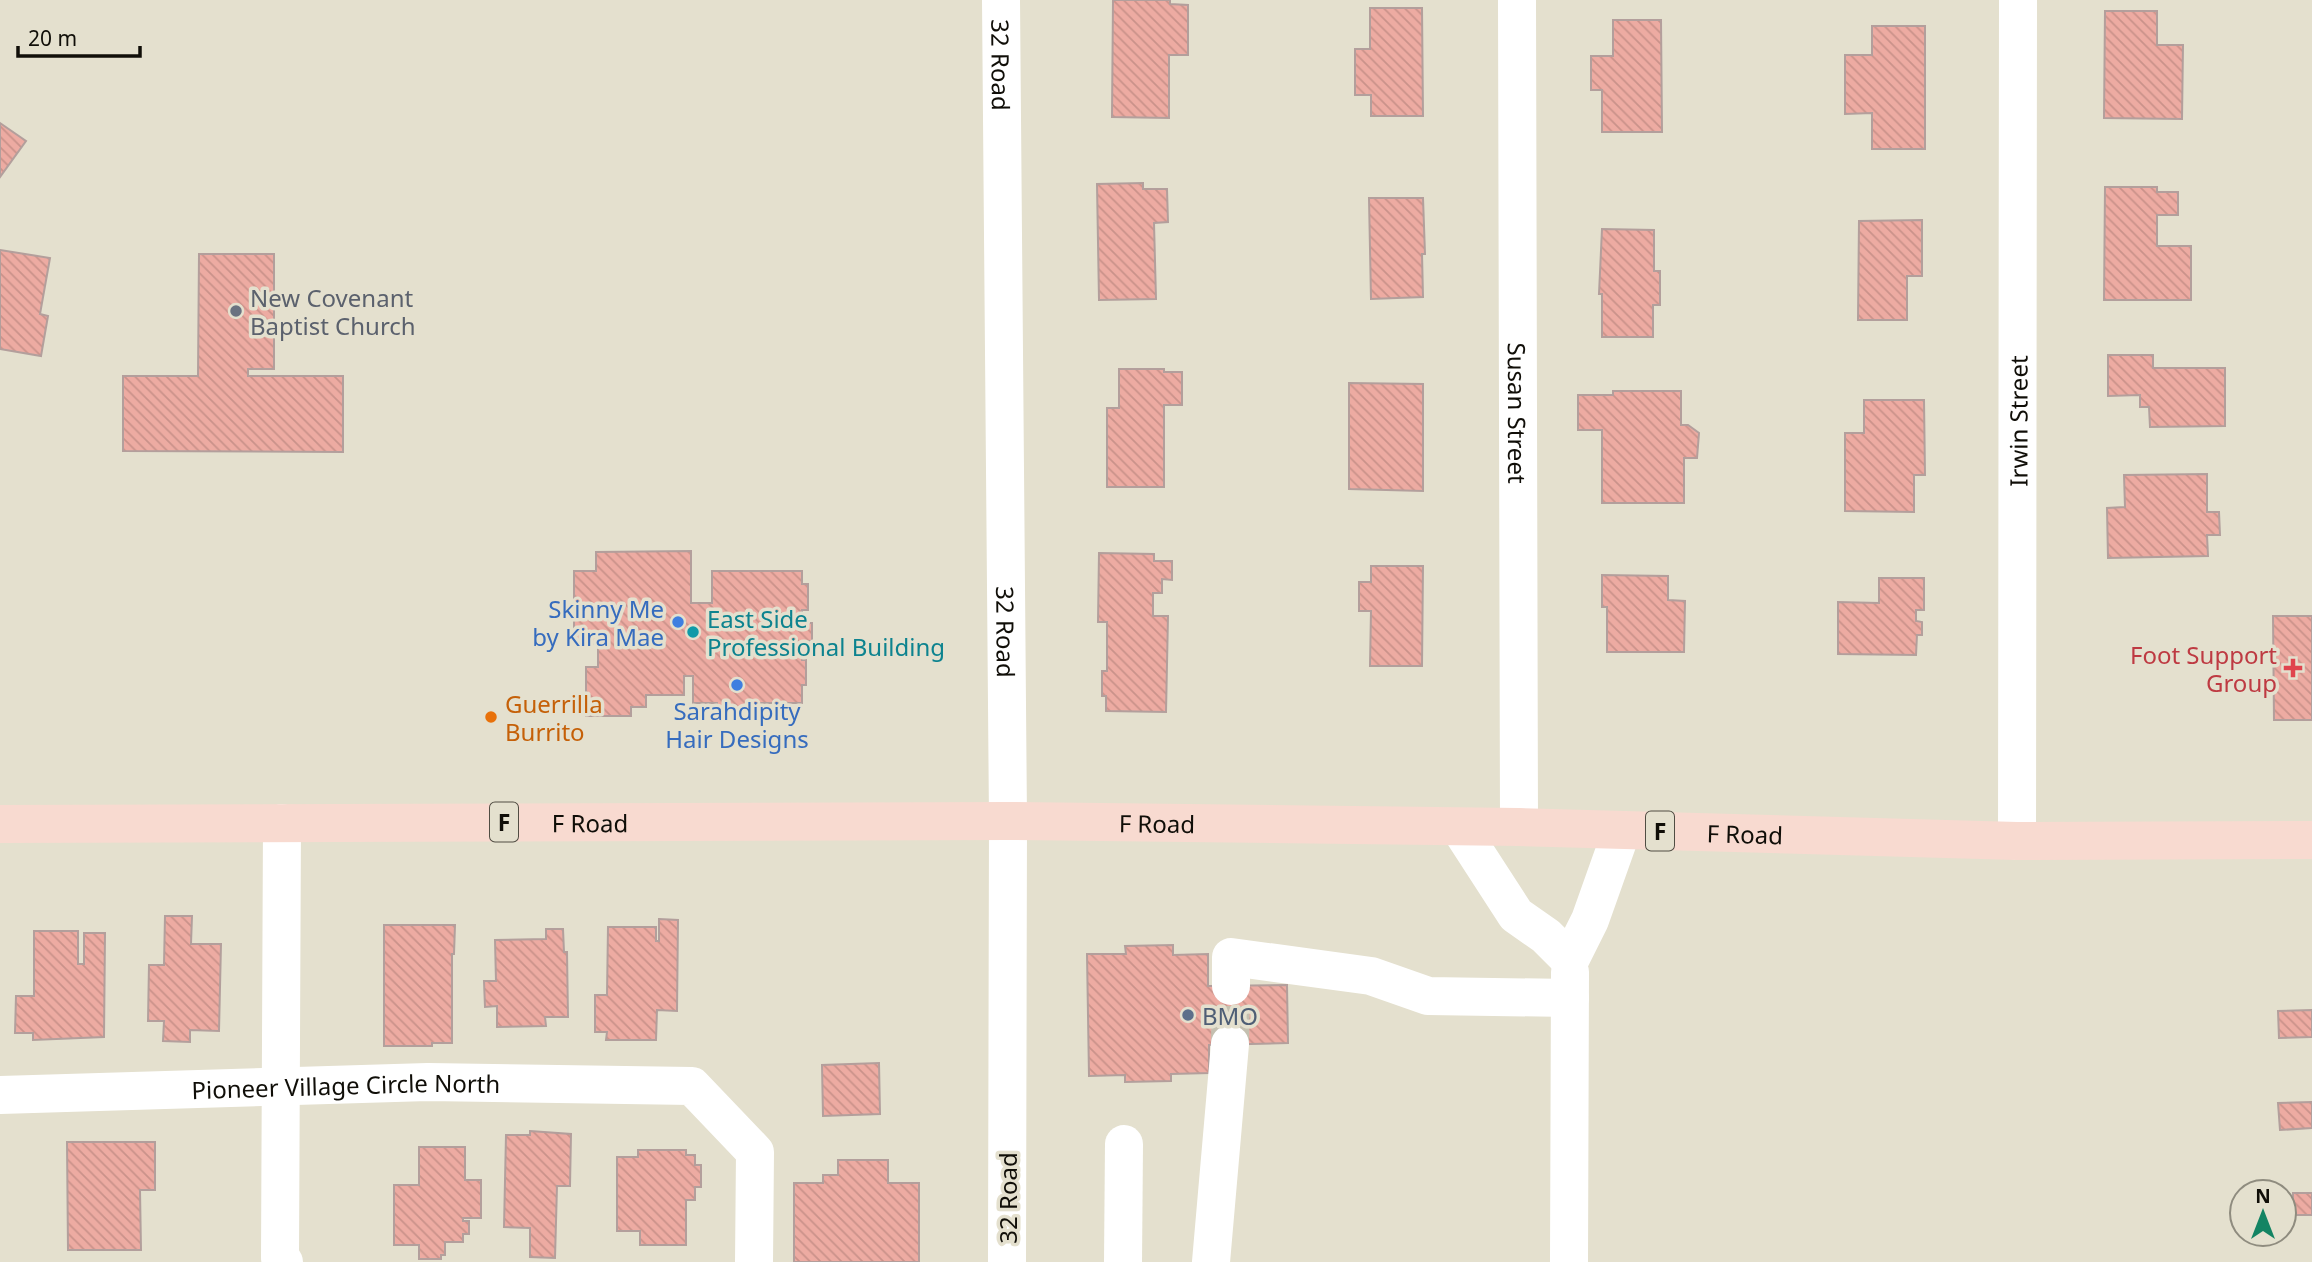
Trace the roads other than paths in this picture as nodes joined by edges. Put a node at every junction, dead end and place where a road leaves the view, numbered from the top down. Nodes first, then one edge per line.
1 (1001, 0) edge
2 (1517, 0) edge
3 (2018, 0) edge
4 (1008, 821) junction
5 (282, 823) junction
6 (0, 824) edge
7 (1459, 827) junction
8 (1519, 827) junction
9 (1622, 830) junction
10 (2312, 840) edge
11 (2017, 841) junction
12 (1570, 960) junction
13 (1231, 986) tunnel mouth
14 (1570, 998) junction
15 (1230, 1044) tunnel mouth
16 (281, 1085) junction
17 (0, 1094) edge
18 (1124, 1144) dead end
19 (279, 1261) edge
20 (754, 1262) edge
21 (1007, 1262) edge
22 (1123, 1262) edge
23 (1211, 1262) edge
24 (1569, 1262) edge

1 - 4 street, 32 Road
2 - 8 street, Susan Street
3 - 11 street, Irwin Street
4 - 5 main road, F Road / F
4 - 7 main road, F Road / F
4 - 21 street, 32 Road
5 - 6 main road, F Road / F
5 - 16 street
7 - 8 main road, F Road / F
7 - 12 street
8 - 9 main road, F Road / F
9 - 11 main road, F Road / F
9 - 12 street
10 - 11 main road, F Road / F
12 - 14 street
13 - 14 street
14 - 24 street
15 - 23 street
16 - 17 street, Pioneer Village Circle North
16 - 19 street
16 - 20 street, Pioneer Village Circle North
18 - 22 street

